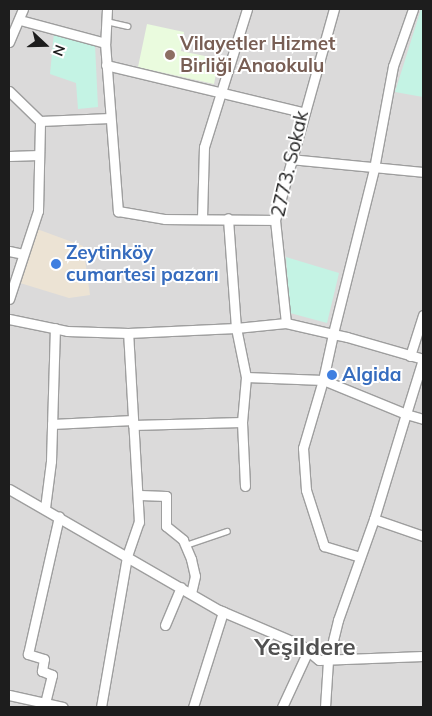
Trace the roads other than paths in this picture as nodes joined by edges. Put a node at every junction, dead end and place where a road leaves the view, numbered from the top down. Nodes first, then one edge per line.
1 (23, 9) edge
2 (107, 9) edge
3 (247, 9) edge
4 (334, 9) edge
5 (413, 9) edge
6 (20, 20) junction
7 (106, 21) junction
8 (127, 26) dead end
9 (9, 42) edge
10 (105, 43) junction
11 (106, 65) junction
12 (220, 90) junction
13 (9, 91) edge
14 (302, 112) junction
15 (110, 118) junction
16 (40, 121) junction
17 (39, 155) junction
18 (9, 156) edge
19 (289, 160) junction
20 (374, 169) junction
21 (423, 172) edge
22 (202, 218) junction
23 (228, 218) junction
24 (275, 220) junction
25 (9, 251) edge
26 (23, 254) junction
27 (9, 299) edge
28 (423, 315) edge
29 (9, 319) edge
30 (286, 323) junction
31 (55, 328) junction
32 (236, 328) junction
33 (128, 334) junction
34 (333, 334) junction
35 (410, 356) junction
36 (423, 359) edge
37 (246, 376) junction
38 (323, 380) junction
39 (406, 414) junction
40 (423, 419) edge
41 (242, 422) junction
42 (133, 423) junction
43 (52, 424) junction
44 (245, 486) dead end
45 (9, 489) edge
46 (140, 495) junction
47 (45, 508) junction
48 (59, 516) junction
49 (374, 519) junction
50 (227, 531) dead end
51 (423, 536) edge
52 (185, 545) junction
53 (127, 556) junction
54 (359, 557) junction
55 (181, 587) junction
56 (191, 593) junction
57 (224, 612) junction
58 (165, 625) dead end
59 (307, 653) junction
60 (423, 656) edge
61 (328, 661) junction
62 (9, 694) edge
63 (48, 705) edge
64 (63, 707) edge
65 (101, 707) edge
66 (193, 707) edge
67 (282, 707) edge
68 (325, 707) edge

1 - 6 street
2 - 7 street
3 - 12 street
4 - 14 street, 2773. Sokak
5 - 20 street
6 - 9 street
6 - 10 street
7 - 8 lane
7 - 10 street
10 - 11 street
11 - 12 street
11 - 15 street
12 - 14 street
12 - 22 street
13 - 16 street
14 - 19 street, 2773. Sokak
15 - 16 street
15 - 22 street
16 - 17 street
17 - 18 street
17 - 26 street
19 - 20 street
19 - 24 street, 2773. Sokak
20 - 21 street
20 - 34 street
22 - 23 street
23 - 24 street
23 - 32 street
24 - 30 street, 2773. Sokak
25 - 26 street
26 - 27 street
28 - 35 street
29 - 31 street
30 - 32 street
30 - 34 street
31 - 33 street
31 - 43 street
32 - 33 street
32 - 37 street
33 - 42 street
34 - 35 street
34 - 38 street
35 - 36 street
36 - 39 street
37 - 38 street
37 - 41 street
38 - 39 street
38 - 54 street
39 - 40 street
39 - 49 street
41 - 42 street
41 - 44 street
42 - 43 street
42 - 46 street
43 - 47 street
45 - 47 street
46 - 52 street
46 - 53 street
47 - 48 street
48 - 53 street
48 - 63 street
49 - 51 street
49 - 54 street
50 - 52 lane
52 - 56 street
53 - 55 street
53 - 65 street
54 - 61 street
55 - 56 street
55 - 58 street
56 - 57 street
57 - 59 street
57 - 66 street
59 - 61 street
59 - 67 street
60 - 61 street
61 - 68 street
62 - 63 street
63 - 64 street

